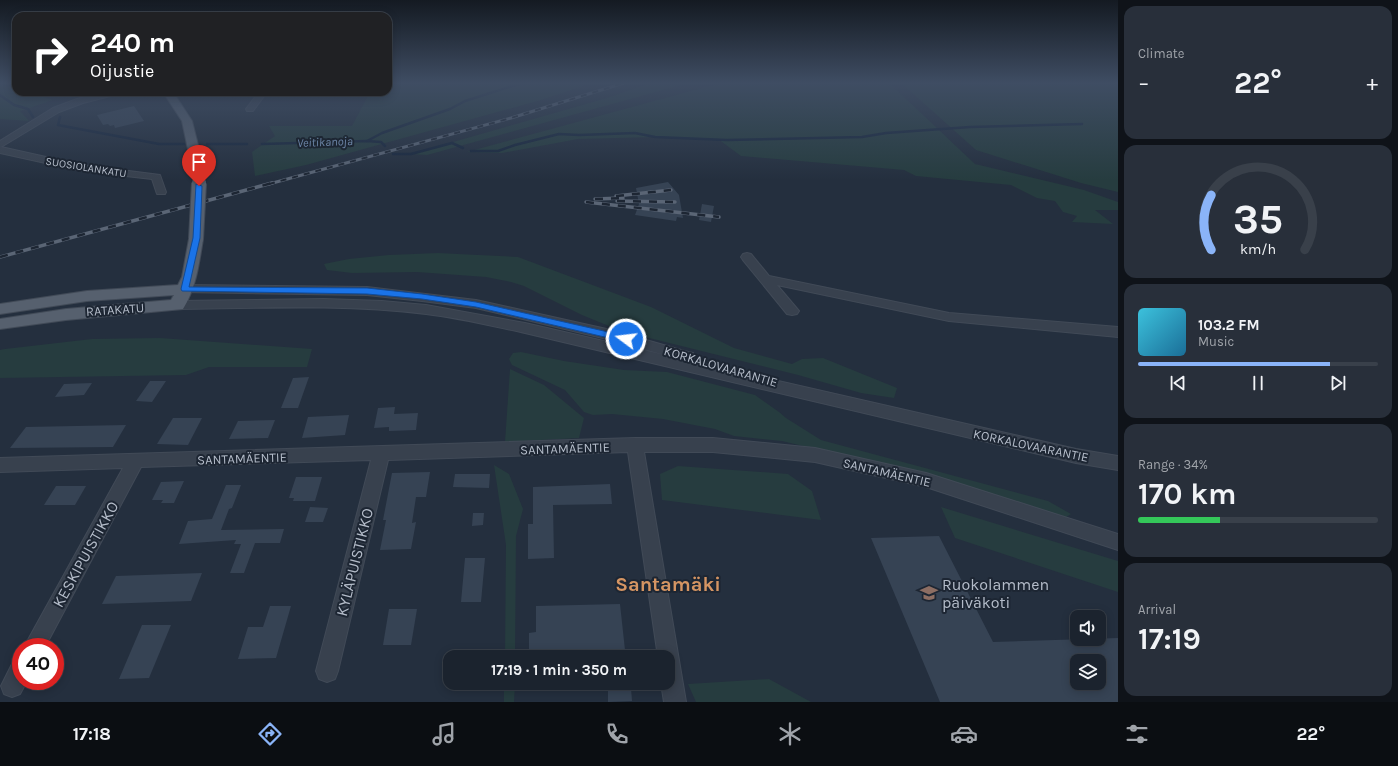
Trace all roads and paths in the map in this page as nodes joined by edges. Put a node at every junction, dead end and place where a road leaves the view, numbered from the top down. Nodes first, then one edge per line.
1 (48, 115) edge
2 (183, 115) edge
3 (0, 145) edge
4 (0, 150) edge
5 (162, 192) dead end
6 (746, 256) dead end
7 (765, 279) junction
8 (185, 289) junction
9 (232, 304) joint
10 (177, 305) junction
11 (0, 309) edge
12 (792, 311) dead end
13 (0, 324) edge
14 (1118, 332) edge
15 (804, 393) junction
16 (635, 445) junction
17 (381, 454) junction
18 (136, 461) junction
19 (1118, 463) edge
20 (0, 465) edge
21 (1118, 542) edge
22 (39, 638) edge
23 (667, 650) edge
24 (327, 671) dead end
25 (672, 690) edge
26 (674, 702) edge

1 - 3 street
2 - 8 main road, bridge
4 - 5 street, SUOSIOLANKATU
6 - 7 street
7 - 12 street
7 - 14 street
8 - 10 main road
8 - 11 main road, RATAKATU
8 - 15 street, KORKALOVAARANTIE
9 - 10 street, RATAKATU
9 - 15 street, KORKALOVAARANTIE
10 - 13 main road, RATAKATU
15 - 19 street, KORKALOVAARANTIE
16 - 17 street, SANTAMÄENTIE
16 - 21 street, SANTAMÄENTIE
16 - 23 street
17 - 18 street, SANTAMÄENTIE
17 - 24 street, KYLÄPUISTIKKO
18 - 20 street, SANTAMÄENTIE
18 - 22 street, KESKIPUISTIKKO
25 - 26 street

